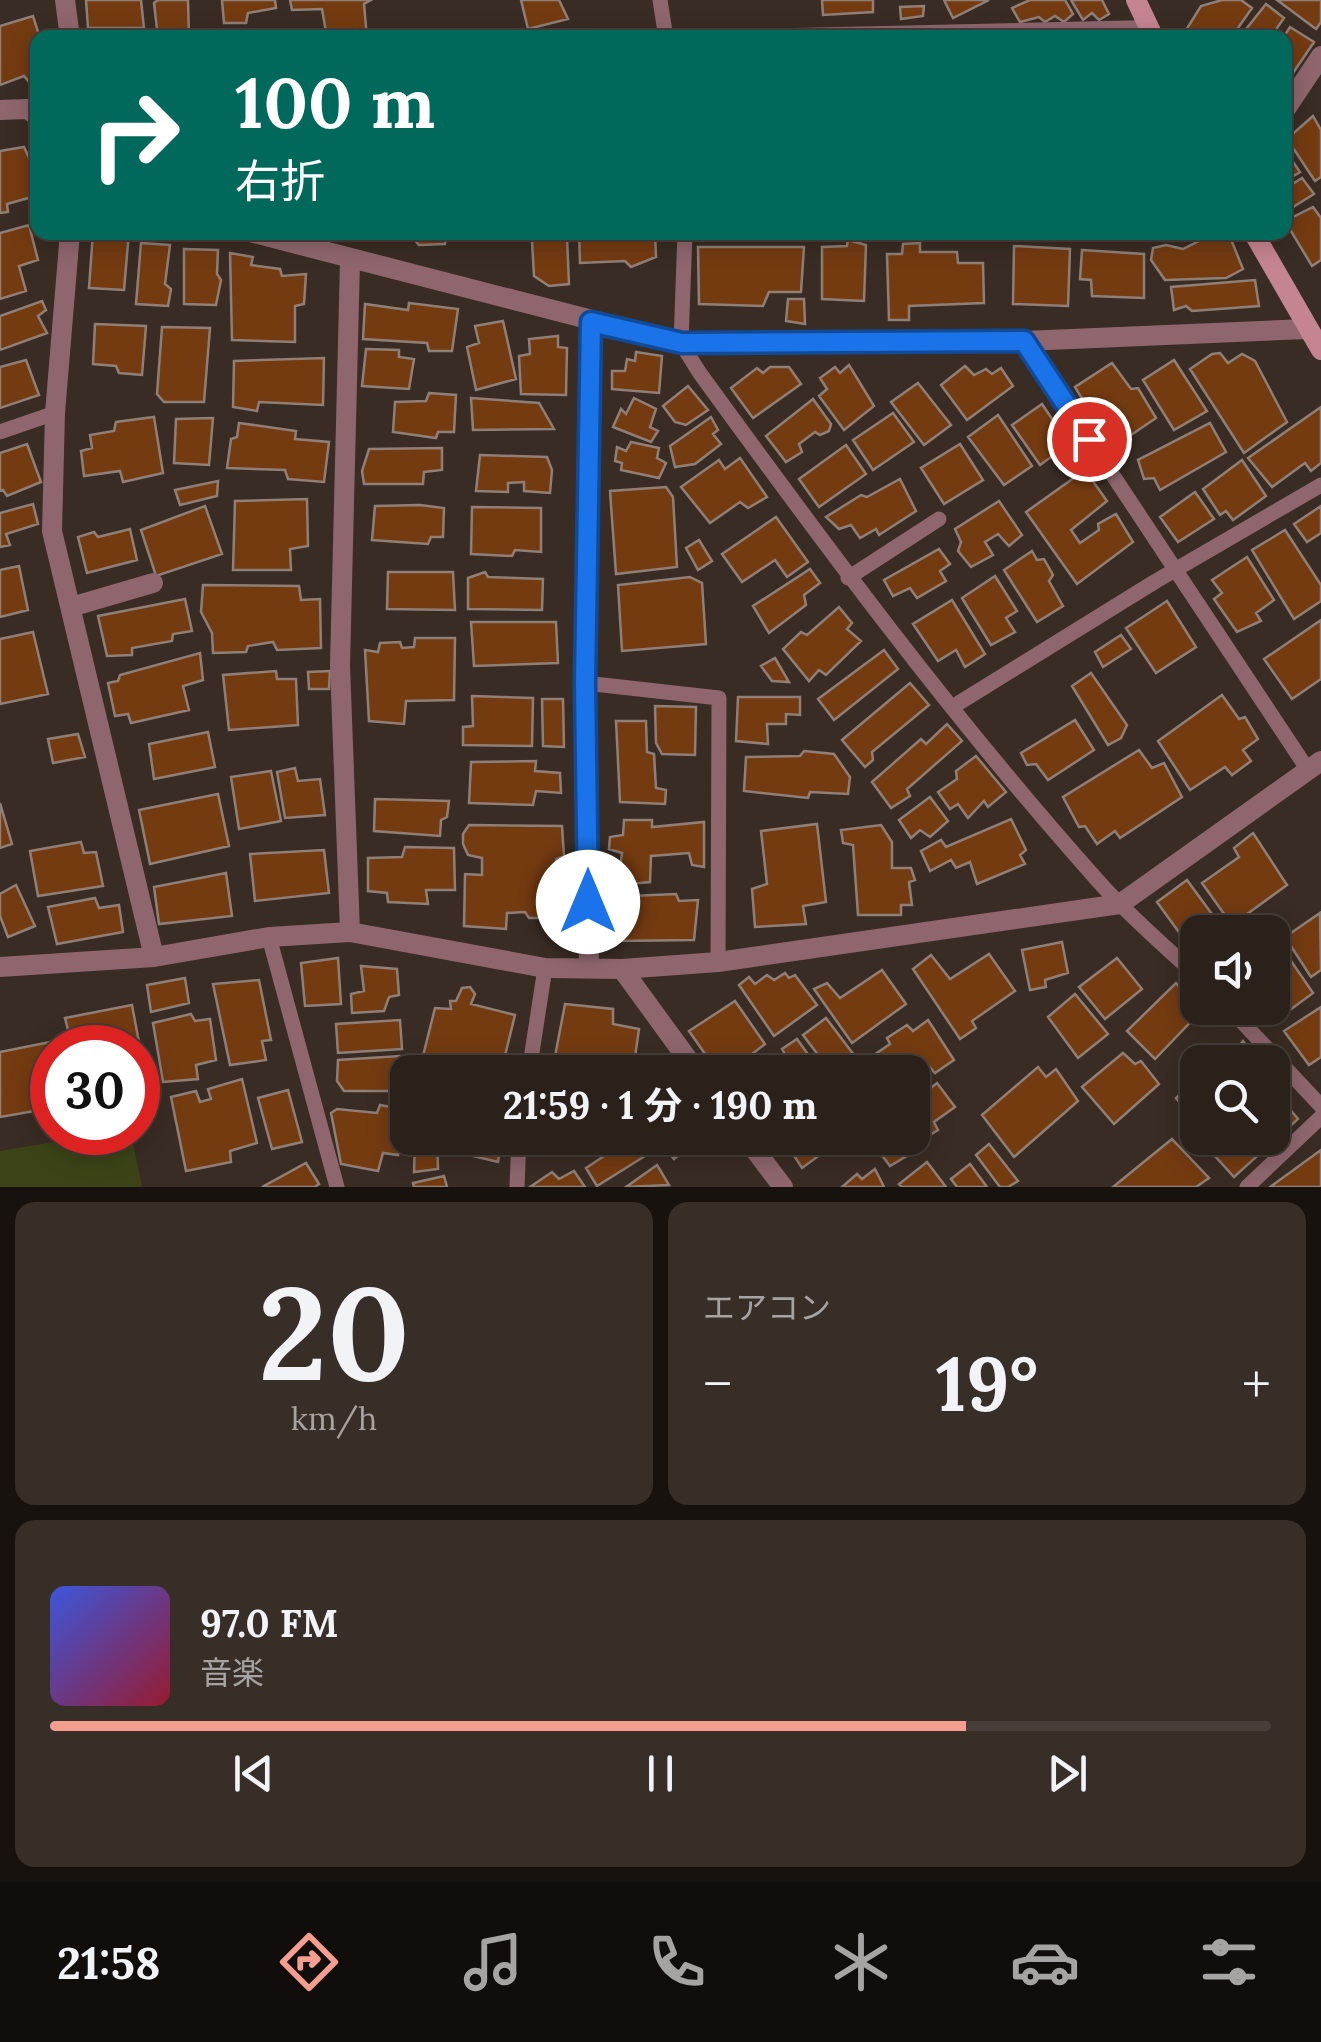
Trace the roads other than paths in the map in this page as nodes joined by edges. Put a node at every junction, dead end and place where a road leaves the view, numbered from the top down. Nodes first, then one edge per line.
1 (65, 0) edge
2 (660, 0) edge
3 (1136, 0) edge
4 (69, 30) edge
5 (665, 30) edge
6 (1150, 30) edge
7 (1321, 56) edge
8 (1292, 100) edge
9 (0, 110) edge
10 (30, 111) edge
11 (69, 240) edge
12 (278, 240) edge
13 (685, 240) edge
14 (1258, 240) edge
15 (350, 261) junction
16 (591, 322) junction
17 (1307, 328) junction
18 (1024, 341) junction
19 (682, 343) junction
20 (1321, 350) edge
21 (56, 413) junction
22 (0, 432) edge
23 (1321, 485) edge
24 (939, 519) dead end
25 (1175, 570) junction
26 (848, 578) junction
27 (153, 583) dead end
28 (71, 607) junction
29 (585, 682) junction
30 (954, 706) junction
31 (1314, 766) edge
32 (1120, 904) junction
33 (350, 932) junction
34 (269, 938) junction
35 (154, 957) junction
36 (1180, 961) edge
37 (718, 962) junction
38 (0, 967) edge
39 (545, 968) junction
40 (589, 968) junction
41 (622, 969) junction
42 (1245, 1025) edge
43 (532, 1055) edge
44 (685, 1055) edge
45 (1321, 1106) edge
46 (1321, 1117) edge
47 (518, 1155) edge
48 (759, 1155) edge
49 (337, 1187) edge
50 (516, 1187) edge
51 (783, 1187) edge
52 (1247, 1187) edge

1 - 4 street
2 - 5 lane
3 - 6 main road
7 - 8 street
9 - 10 street
11 - 21 street
12 - 15 street
13 - 19 lane
14 - 17 main road
15 - 16 street
15 - 33 street
16 - 19 street
16 - 29 street
17 - 18 street
17 - 20 main road
18 - 19 street
18 - 25 lane
19 - 26 lane
21 - 22 lane
21 - 28 street
23 - 25 lane
24 - 26 lane
25 - 30 lane
25 - 31 lane
26 - 30 lane
27 - 28 street
28 - 35 street
29 - 37 lane
29 - 40 street
30 - 32 lane
31 - 32 street
32 - 36 lane
32 - 37 street
33 - 34 street
33 - 39 street
34 - 35 street
34 - 49 lane
35 - 38 street
37 - 41 street
39 - 40 street
39 - 43 lane
40 - 41 street
41 - 44 street
42 - 45 lane
46 - 52 lane
47 - 50 lane
48 - 51 street

